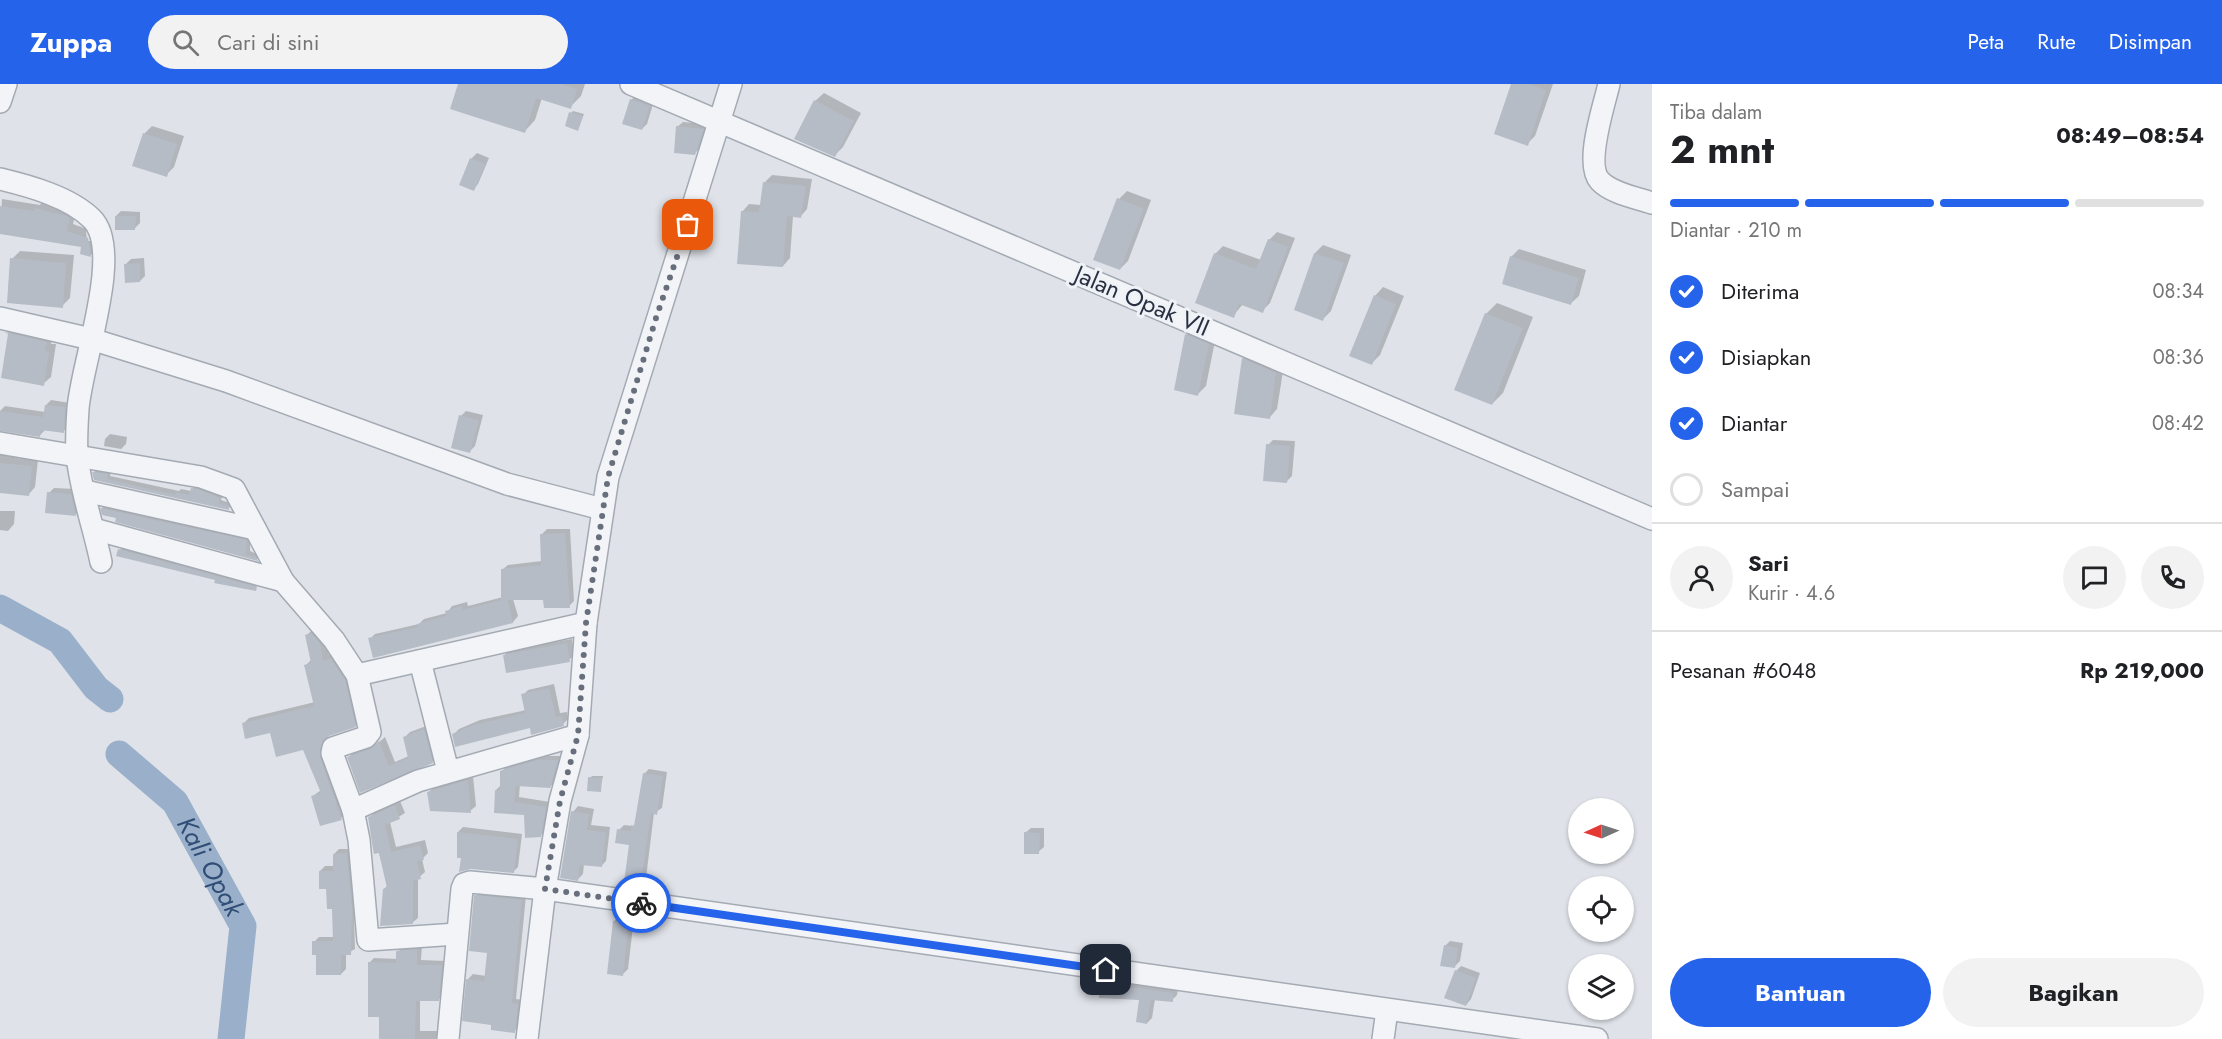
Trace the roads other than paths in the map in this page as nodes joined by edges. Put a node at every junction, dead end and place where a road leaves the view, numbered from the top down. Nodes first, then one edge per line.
1 (6, 84) edge
2 (631, 84) edge
3 (731, 84) edge
4 (1609, 84) edge
5 (0, 102) edge
6 (720, 122) junction
7 (0, 179) edge
8 (1652, 203) edge
9 (0, 318) edge
10 (91, 339) junction
11 (0, 443) edge
12 (77, 456) junction
13 (85, 491) junction
14 (602, 509) junction
15 (1652, 519) edge
16 (94, 529) junction
17 (255, 529) junction
18 (101, 562) dead end
19 (283, 581) junction
20 (586, 623) junction
21 (420, 661) junction
22 (357, 675) junction
23 (578, 735) junction
24 (448, 771) junction
25 (353, 810) junction
26 (545, 889) junction
27 (458, 934) junction
28 (1387, 1010) junction
29 (448, 1039) edge
30 (527, 1039) edge
31 (1383, 1039) edge
32 (1597, 1039) edge

1 - 5 street
2 - 6 street, Jalan Opak VII
3 - 6 street
4 - 8 street
6 - 14 street
6 - 15 street, Jalan Opak VII
7 - 10 street
9 - 10 street
10 - 12 street
10 - 14 street
11 - 12 street
12 - 13 street
12 - 17 street
13 - 16 street
13 - 17 street
14 - 20 street
16 - 18 street
16 - 19 street
17 - 19 street
19 - 22 street
20 - 21 street
20 - 23 street
21 - 22 street
21 - 24 street
22 - 25 street
23 - 24 street
23 - 26 street
24 - 25 street
25 - 27 street
26 - 27 street
26 - 28 street
26 - 30 street
27 - 29 street
28 - 31 street
28 - 32 street

